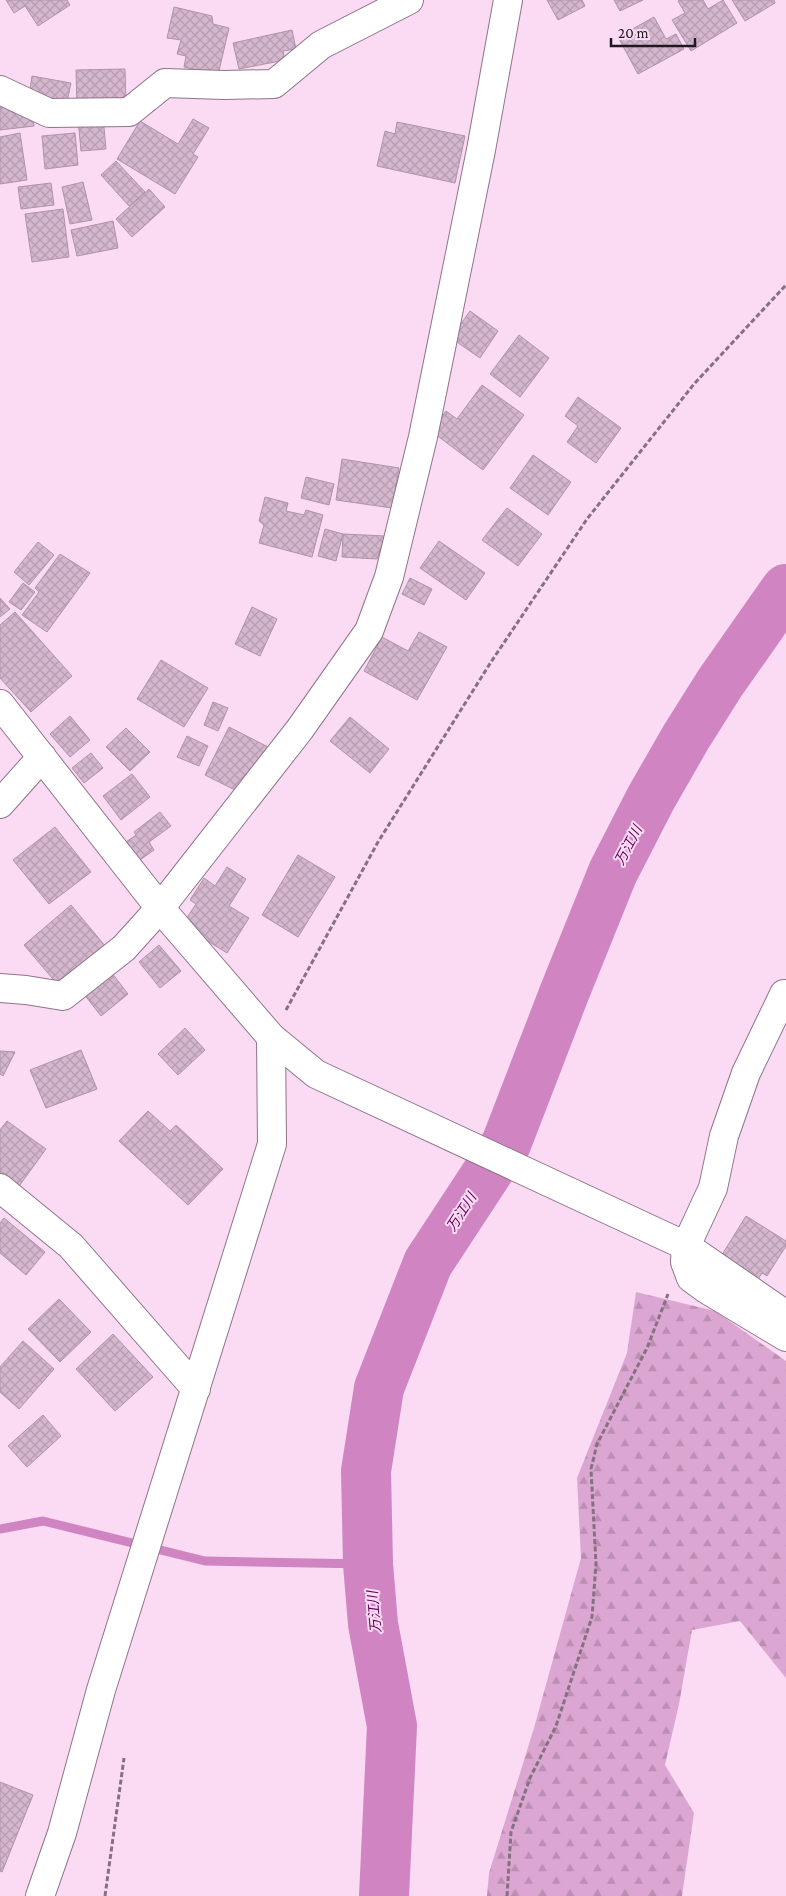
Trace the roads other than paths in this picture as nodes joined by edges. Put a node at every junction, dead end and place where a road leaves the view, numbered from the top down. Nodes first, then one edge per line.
1 (409, 0) edge
2 (508, 0) edge
3 (0, 90) edge
4 (0, 704) edge
5 (42, 758) junction
6 (0, 804) edge
7 (160, 908) junction
8 (0, 988) edge
9 (785, 990) edge
10 (271, 1037) junction
11 (0, 1188) edge
12 (676, 1242) junction
13 (786, 1315) edge
14 (786, 1337) edge
15 (196, 1388) junction
16 (40, 1896) edge

1 - 3 street
2 - 7 street
4 - 5 street
5 - 6 street
5 - 7 street
7 - 8 street
7 - 10 street
9 - 12 street
10 - 12 street
10 - 15 street
11 - 15 street
12 - 13 street
12 - 14 street
15 - 16 street

